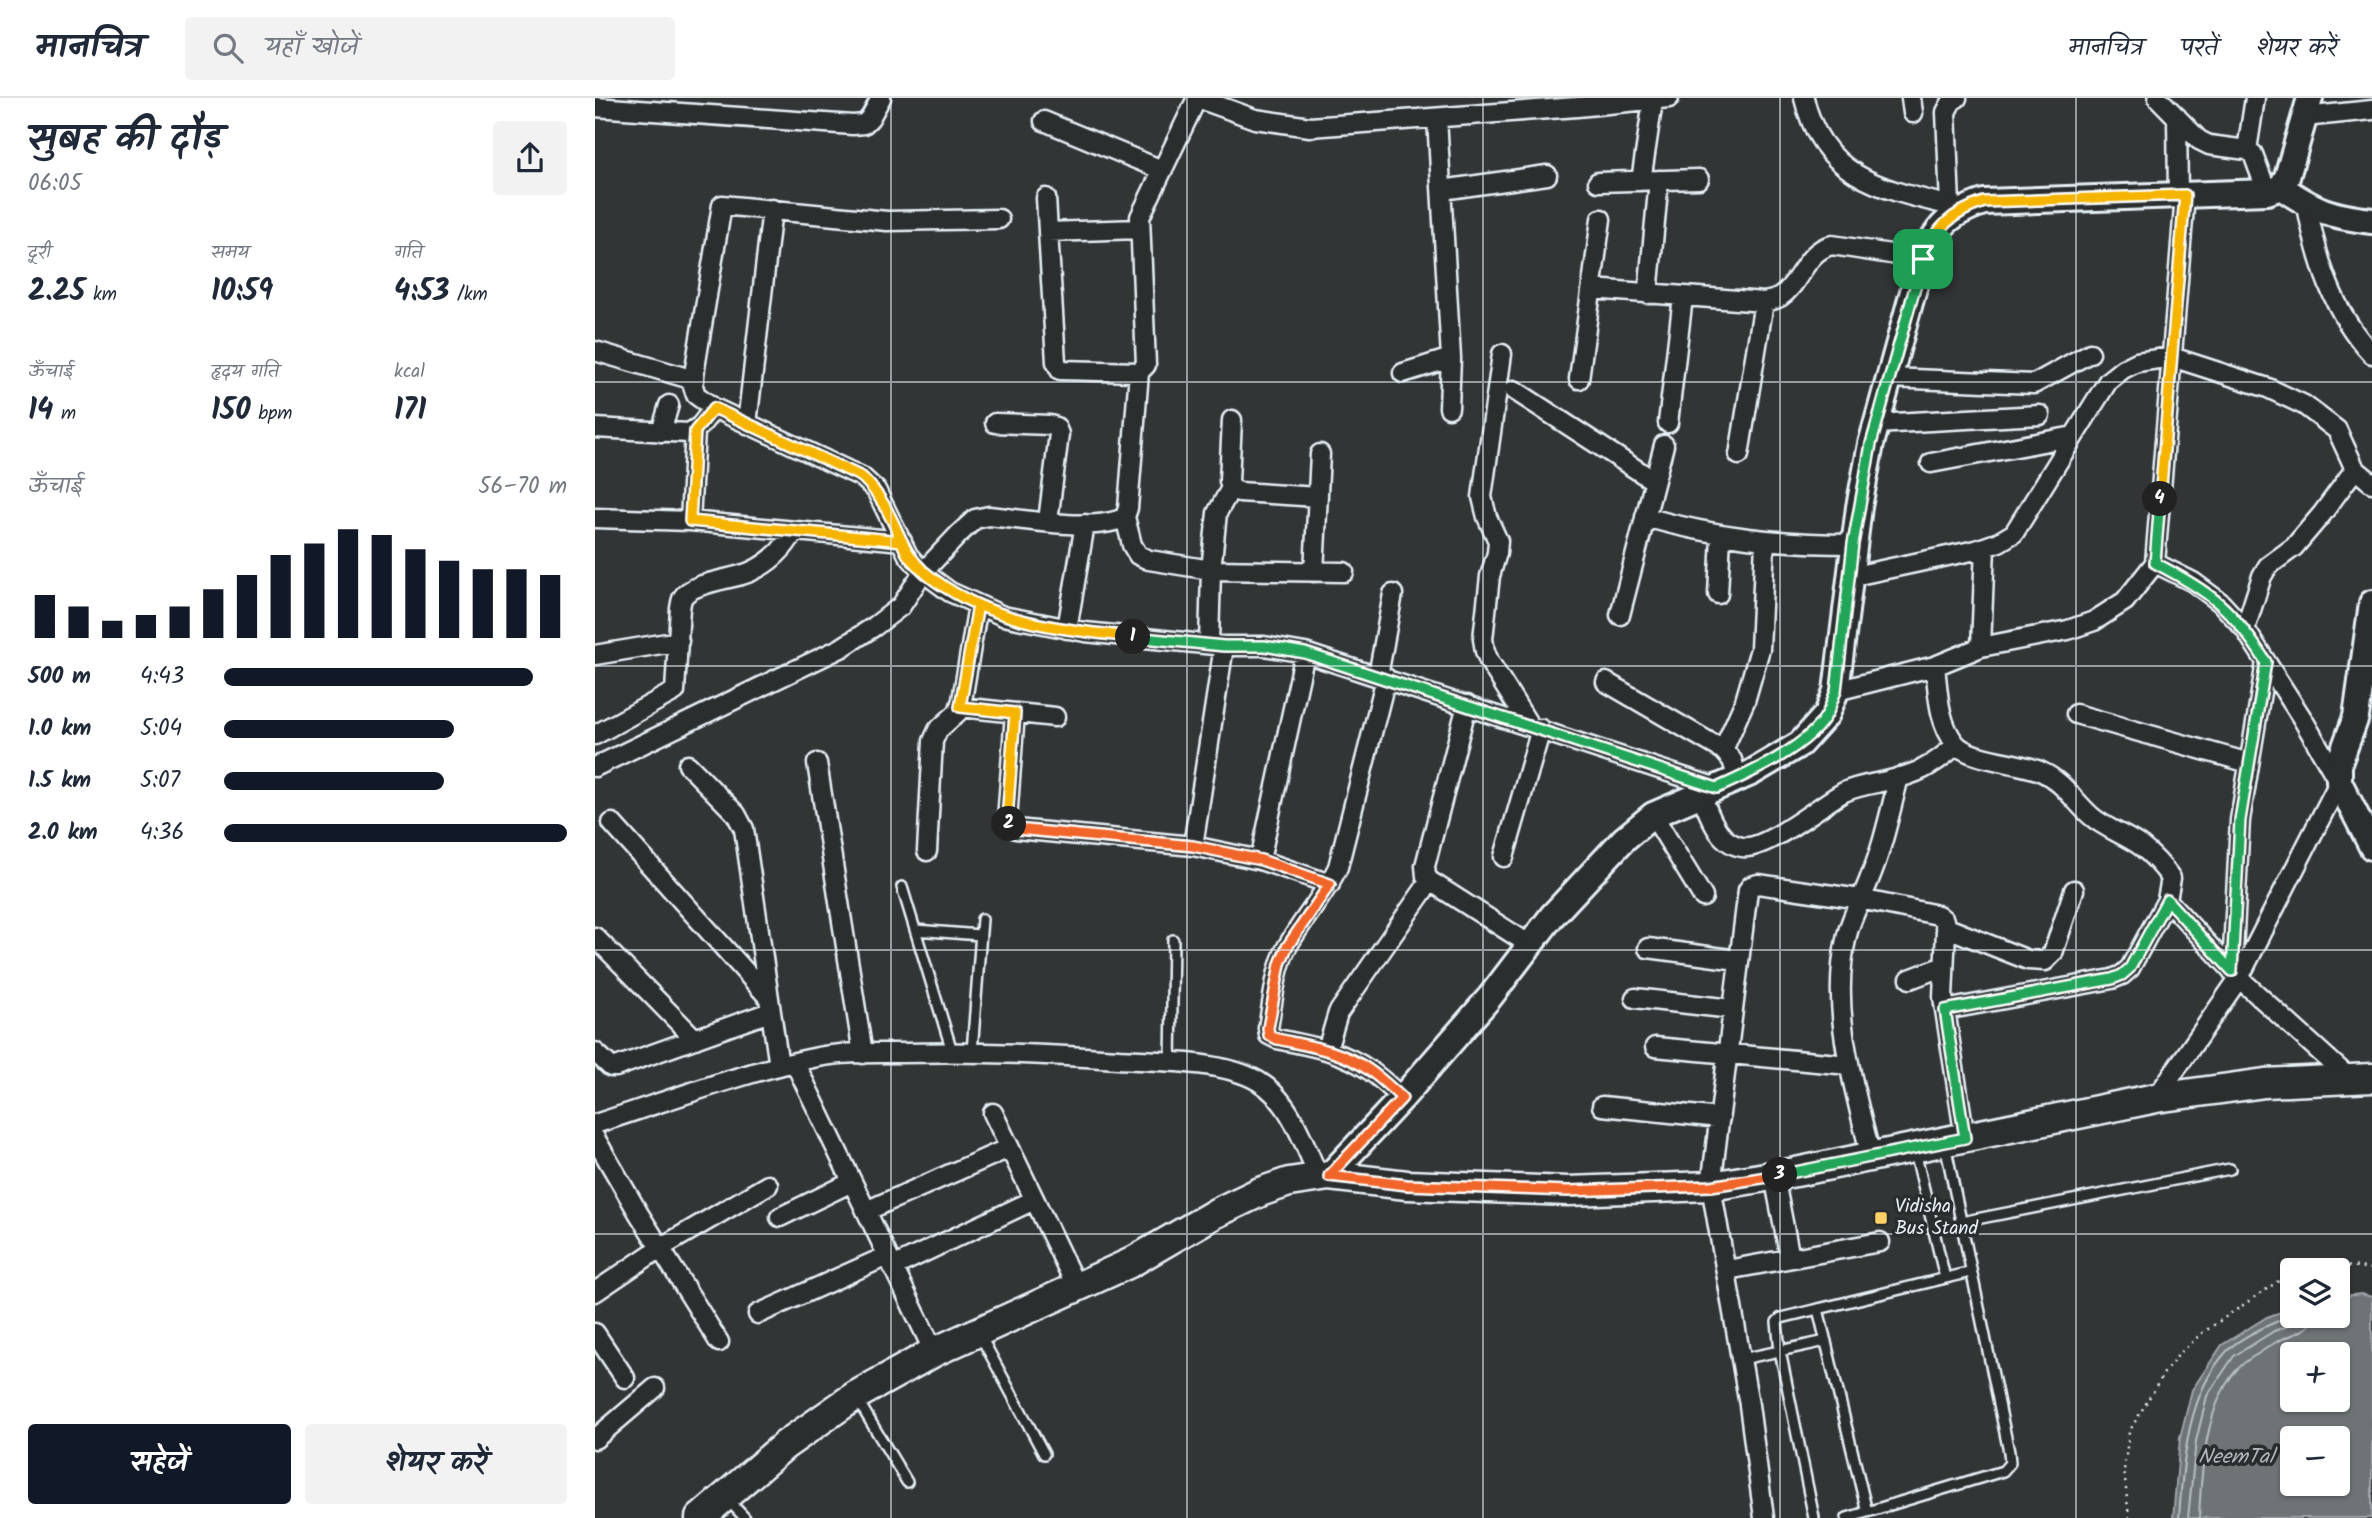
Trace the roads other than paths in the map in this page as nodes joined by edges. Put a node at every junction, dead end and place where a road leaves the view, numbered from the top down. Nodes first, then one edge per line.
1 (881, 98) edge
2 (1804, 98) edge
3 (2158, 98) edge
4 (2255, 98) edge
5 (1948, 99) edge
6 (1661, 100) edge
7 (595, 107) edge
8 (2307, 107) edge
9 (2372, 110) edge
10 (2177, 117) junction
11 (1437, 118) junction
12 (1044, 121) dead end
13 (2247, 150) junction
14 (1162, 170) junction
15 (1547, 175) dead end
16 (1699, 179) dead end
17 (1650, 181) junction
18 (1598, 182) dead end
19 (2274, 189) junction
20 (1442, 190) junction
21 (2181, 195) junction
22 (1047, 198) dead end
23 (2307, 206) junction
24 (1957, 207) junction
25 (772, 209) junction
26 (999, 219) dead end
27 (1601, 219) dead end
28 (2372, 221) edge
29 (1140, 229) junction
30 (1048, 232) junction
31 (1923, 259) junction
32 (1592, 289) junction
33 (1649, 294) junction
34 (1683, 297) junction
35 (1764, 302) junction
36 (595, 351) edge
37 (2090, 353) dead end
38 (1502, 354) dead end
39 (2372, 354) edge
40 (2172, 357) junction
41 (1451, 358) junction
42 (1139, 372) junction
43 (1403, 373) dead end
44 (1889, 378) junction
45 (1579, 379) dead end
46 (694, 380) junction
47 (1514, 390) dead end
48 (669, 405) dead end
49 (714, 408) junction
50 (1449, 408) dead end
51 (2040, 415) dead end
52 (1232, 420) dead end
53 (995, 423) dead end
54 (1668, 423) dead end
55 (747, 424) junction
56 (1876, 424) junction
57 (595, 428) edge
58 (695, 431) junction
59 (661, 432) junction
60 (2074, 436) junction
61 (1664, 445) dead end
62 (1320, 454) dead end
63 (1739, 455) dead end
64 (1931, 463) dead end
65 (2355, 469) junction
66 (1654, 481) junction
67 (2372, 483) edge
68 (1231, 488) junction
69 (1318, 497) junction
70 (1125, 517) junction
71 (1645, 517) junction
72 (595, 518) edge
73 (690, 521) junction
74 (1048, 521) junction
75 (1085, 524) junction
76 (794, 531) junction
77 (1721, 536) junction
78 (902, 541) junction
79 (1765, 542) junction
80 (1853, 544) junction
81 (1985, 547) junction
82 (2155, 563) junction
83 (1211, 570) junction
84 (923, 572) junction
85 (1314, 572) junction
86 (1344, 572) dead end
87 (1849, 577) junction
88 (1393, 594) dead end
89 (1718, 594) dead end
90 (2372, 603) edge
91 (978, 605) junction
92 (1620, 615) dead end
93 (1067, 629) junction
94 (2245, 629) junction
95 (679, 641) junction
96 (1216, 645) junction
97 (1981, 646) junction
98 (1305, 653) junction
99 (595, 655) edge
100 (2266, 662) junction
101 (1935, 666) junction
102 (1382, 677) junction
103 (1606, 682) dead end
104 (1836, 691) junction
105 (1467, 705) junction
106 (960, 707) junction
107 (1015, 713) junction
108 (2076, 714) dead end
109 (1055, 717) dead end
110 (1535, 727) junction
111 (595, 735) edge
112 (1956, 745) junction
113 (1723, 750) junction
114 (817, 763) dead end
115 (2249, 763) junction
116 (688, 765) dead end
117 (595, 767) edge
118 (1899, 777) junction
119 (2339, 782) junction
120 (1719, 787) junction
121 (1653, 816) junction
122 (612, 823) dead end
123 (1193, 846) junction
124 (2372, 847) edge
125 (927, 851) dead end
126 (1504, 857) dead end
127 (1261, 860) junction
128 (1430, 881) junction
129 (1330, 884) junction
130 (902, 887) dead end
131 (2074, 890) dead end
132 (1703, 897) dead end
133 (1860, 899) junction
134 (2167, 900) junction
135 (982, 919) dead end
136 (1945, 927) junction
137 (915, 930) junction
138 (981, 935) junction
139 (595, 937) edge
140 (1173, 940) dead end
141 (1530, 945) junction
142 (1648, 948) dead end
143 (1738, 960) junction
144 (1944, 966) junction
145 (2235, 974) junction
146 (1910, 979) dead end
147 (1635, 998) dead end
148 (770, 1005) junction
149 (1732, 1009) junction
150 (1945, 1010) junction
151 (695, 1039) junction
152 (1655, 1047) dead end
153 (1327, 1049) junction
154 (952, 1051) junction
155 (595, 1052) edge
156 (972, 1052) junction
157 (863, 1054) junction
158 (1727, 1055) junction
159 (1171, 1062) junction
160 (787, 1064) junction
161 (1849, 1065) junction
162 (2360, 1078) edge
163 (1402, 1098) junction
164 (2156, 1098) junction
165 (1602, 1106) dead end
166 (993, 1113) dead end
167 (1720, 1118) junction
168 (595, 1124) edge
169 (595, 1138) edge
170 (1954, 1140) junction
171 (1009, 1148) junction
172 (1914, 1148) junction
173 (1871, 1157) junction
174 (2230, 1169) dead end
175 (1774, 1176) junction
176 (1324, 1177) junction
177 (852, 1182) junction
178 (768, 1185) dead end
179 (1711, 1186) junction
180 (1034, 1200) junction
181 (866, 1211) junction
182 (780, 1217) dead end
183 (1961, 1222) junction
184 (1880, 1242) dead end
185 (660, 1248) junction
186 (1790, 1258) junction
187 (890, 1262) junction
188 (1727, 1270) junction
189 (1971, 1272) junction
190 (1945, 1278) junction
191 (1076, 1286) junction
192 (595, 1292) edge
193 (1818, 1309) junction
194 (758, 1314) dead end
195 (978, 1332) junction
196 (595, 1333) edge
197 (1826, 1341) junction
198 (719, 1342) dead end
199 (1780, 1351) junction
200 (934, 1352) junction
201 (1742, 1359) junction
202 (625, 1378) dead end
203 (655, 1388) dead end
204 (855, 1396) junction
205 (595, 1439) edge
206 (1044, 1454) dead end
207 (907, 1482) dead end
208 (725, 1497) junction
209 (1867, 1512) junction
210 (700, 1518) edge
211 (745, 1518) edge
212 (1763, 1518) edge
213 (1814, 1518) edge
214 (1847, 1518) edge

1 - 7 street
2 - 24 street
3 - 10 street
4 - 13 street
5 - 24 street
6 - 11 street
6 - 17 street
8 - 9 street
8 - 19 main road
10 - 13 street
10 - 21 street
11 - 14 street
11 - 20 street
12 - 14 street
13 - 19 street
14 - 29 street
15 - 20 street
16 - 17 street
17 - 18 street
17 - 33 street
19 - 21 main road
19 - 23 main road
20 - 41 street
21 - 24 main road
21 - 40 street
22 - 30 street
23 - 28 main road
23 - 39 street
24 - 31 main road
25 - 26 street
25 - 46 street
25 - 55 street
27 - 32 street
29 - 30 street
29 - 42 street
30 - 42 street
31 - 35 street
31 - 44 main road
32 - 33 street
32 - 45 street
33 - 34 street
34 - 35 street
34 - 54 street
35 - 63 street
36 - 46 street
37 - 44 street
38 - 110 street
40 - 60 street
40 - 65 street
40 - 82 street
41 - 43 street
41 - 50 street
42 - 70 street
44 - 56 main road
46 - 49 street
47 - 66 street
48 - 59 street
49 - 55 street
49 - 58 street
51 - 56 street
52 - 68 street
53 - 74 street
55 - 78 street
56 - 80 main road
57 - 59 street
58 - 59 street
58 - 73 street
60 - 64 street
60 - 81 street
61 - 66 street
62 - 69 street
65 - 67 street
65 - 94 street
66 - 71 street
68 - 69 street
68 - 83 street
69 - 85 street
70 - 75 street
70 - 83 street
71 - 77 street
71 - 92 street
72 - 73 street
73 - 76 street
74 - 75 street
74 - 84 street
75 - 93 street
76 - 78 street
76 - 95 street
77 - 79 street
77 - 89 street
78 - 84 street
79 - 80 street
79 - 113 street
80 - 87 main road
81 - 87 street
81 - 97 street
82 - 94 street
82 - 97 street
83 - 85 street
83 - 96 street
84 - 91 street
84 - 117 street
85 - 86 street
87 - 104 main road
88 - 102 street
90 - 119 main road
91 - 93 street
91 - 106 street
93 - 96 street
94 - 100 street
95 - 99 street
95 - 111 street
96 - 98 street
96 - 123 street
97 - 101 street
98 - 102 street
98 - 127 street
100 - 115 street
100 - 119 street
101 - 104 street
101 - 112 street
102 - 105 street
102 - 129 street
103 - 113 street
104 - 120 main road
105 - 110 street
105 - 128 street
106 - 107 street
106 - 125 street
107 - 109 street
107 - 123 street
108 - 115 street
110 - 120 street
110 - 126 street
112 - 118 street
112 - 134 street
113 - 120 street
114 - 157 street
115 - 145 street
116 - 148 street
118 - 120 street
118 - 133 street
119 - 124 main road
119 - 145 street
120 - 121 main road
121 - 132 street
121 - 141 main road
122 - 148 street
123 - 127 street
127 - 129 street
128 - 141 street
128 - 153 street
129 - 153 street
130 - 137 lane
131 - 136 street
133 - 136 street
133 - 143 street
133 - 161 street
134 - 145 street
134 - 150 street
135 - 138 lane
136 - 144 street
137 - 138 lane
137 - 154 lane
138 - 156 lane
139 - 151 street
140 - 159 lane
141 - 163 main road
142 - 143 street
143 - 149 street
144 - 146 street
144 - 150 street
145 - 162 street
145 - 164 street
147 - 149 street
148 - 151 street
148 - 160 street
149 - 158 street
150 - 170 street
151 - 155 street
152 - 158 street
153 - 163 street
154 - 156 street
154 - 157 street
156 - 159 street
157 - 160 street
158 - 161 street
158 - 167 street
159 - 176 street
160 - 168 street
160 - 177 street
161 - 173 street
162 - 164 main road
163 - 176 main road
164 - 170 main road
165 - 167 street
166 - 171 street
167 - 179 street
169 - 185 street
170 - 172 main road
170 - 183 lane
171 - 180 street
171 - 181 street
172 - 173 main road
172 - 190 lane
173 - 175 main road
174 - 183 lane
175 - 179 main road
175 - 186 street
176 - 179 main road
176 - 191 main road
177 - 181 street
177 - 182 street
178 - 185 street
179 - 188 street
180 - 187 street
180 - 191 street
181 - 187 street
183 - 189 lane
184 - 186 street
185 - 192 street
185 - 198 street
186 - 188 street
187 - 194 street
187 - 200 street
188 - 201 street
189 - 190 lane
189 - 209 lane
190 - 193 lane
191 - 195 main road
193 - 197 lane
193 - 199 lane
195 - 200 main road
195 - 206 lane
196 - 202 street
197 - 199 lane
197 - 209 lane
199 - 201 lane
199 - 213 lane
200 - 204 main road
201 - 212 street
203 - 205 street
204 - 207 lane
204 - 208 main road
208 - 210 main road
208 - 211 lane
209 - 214 lane

